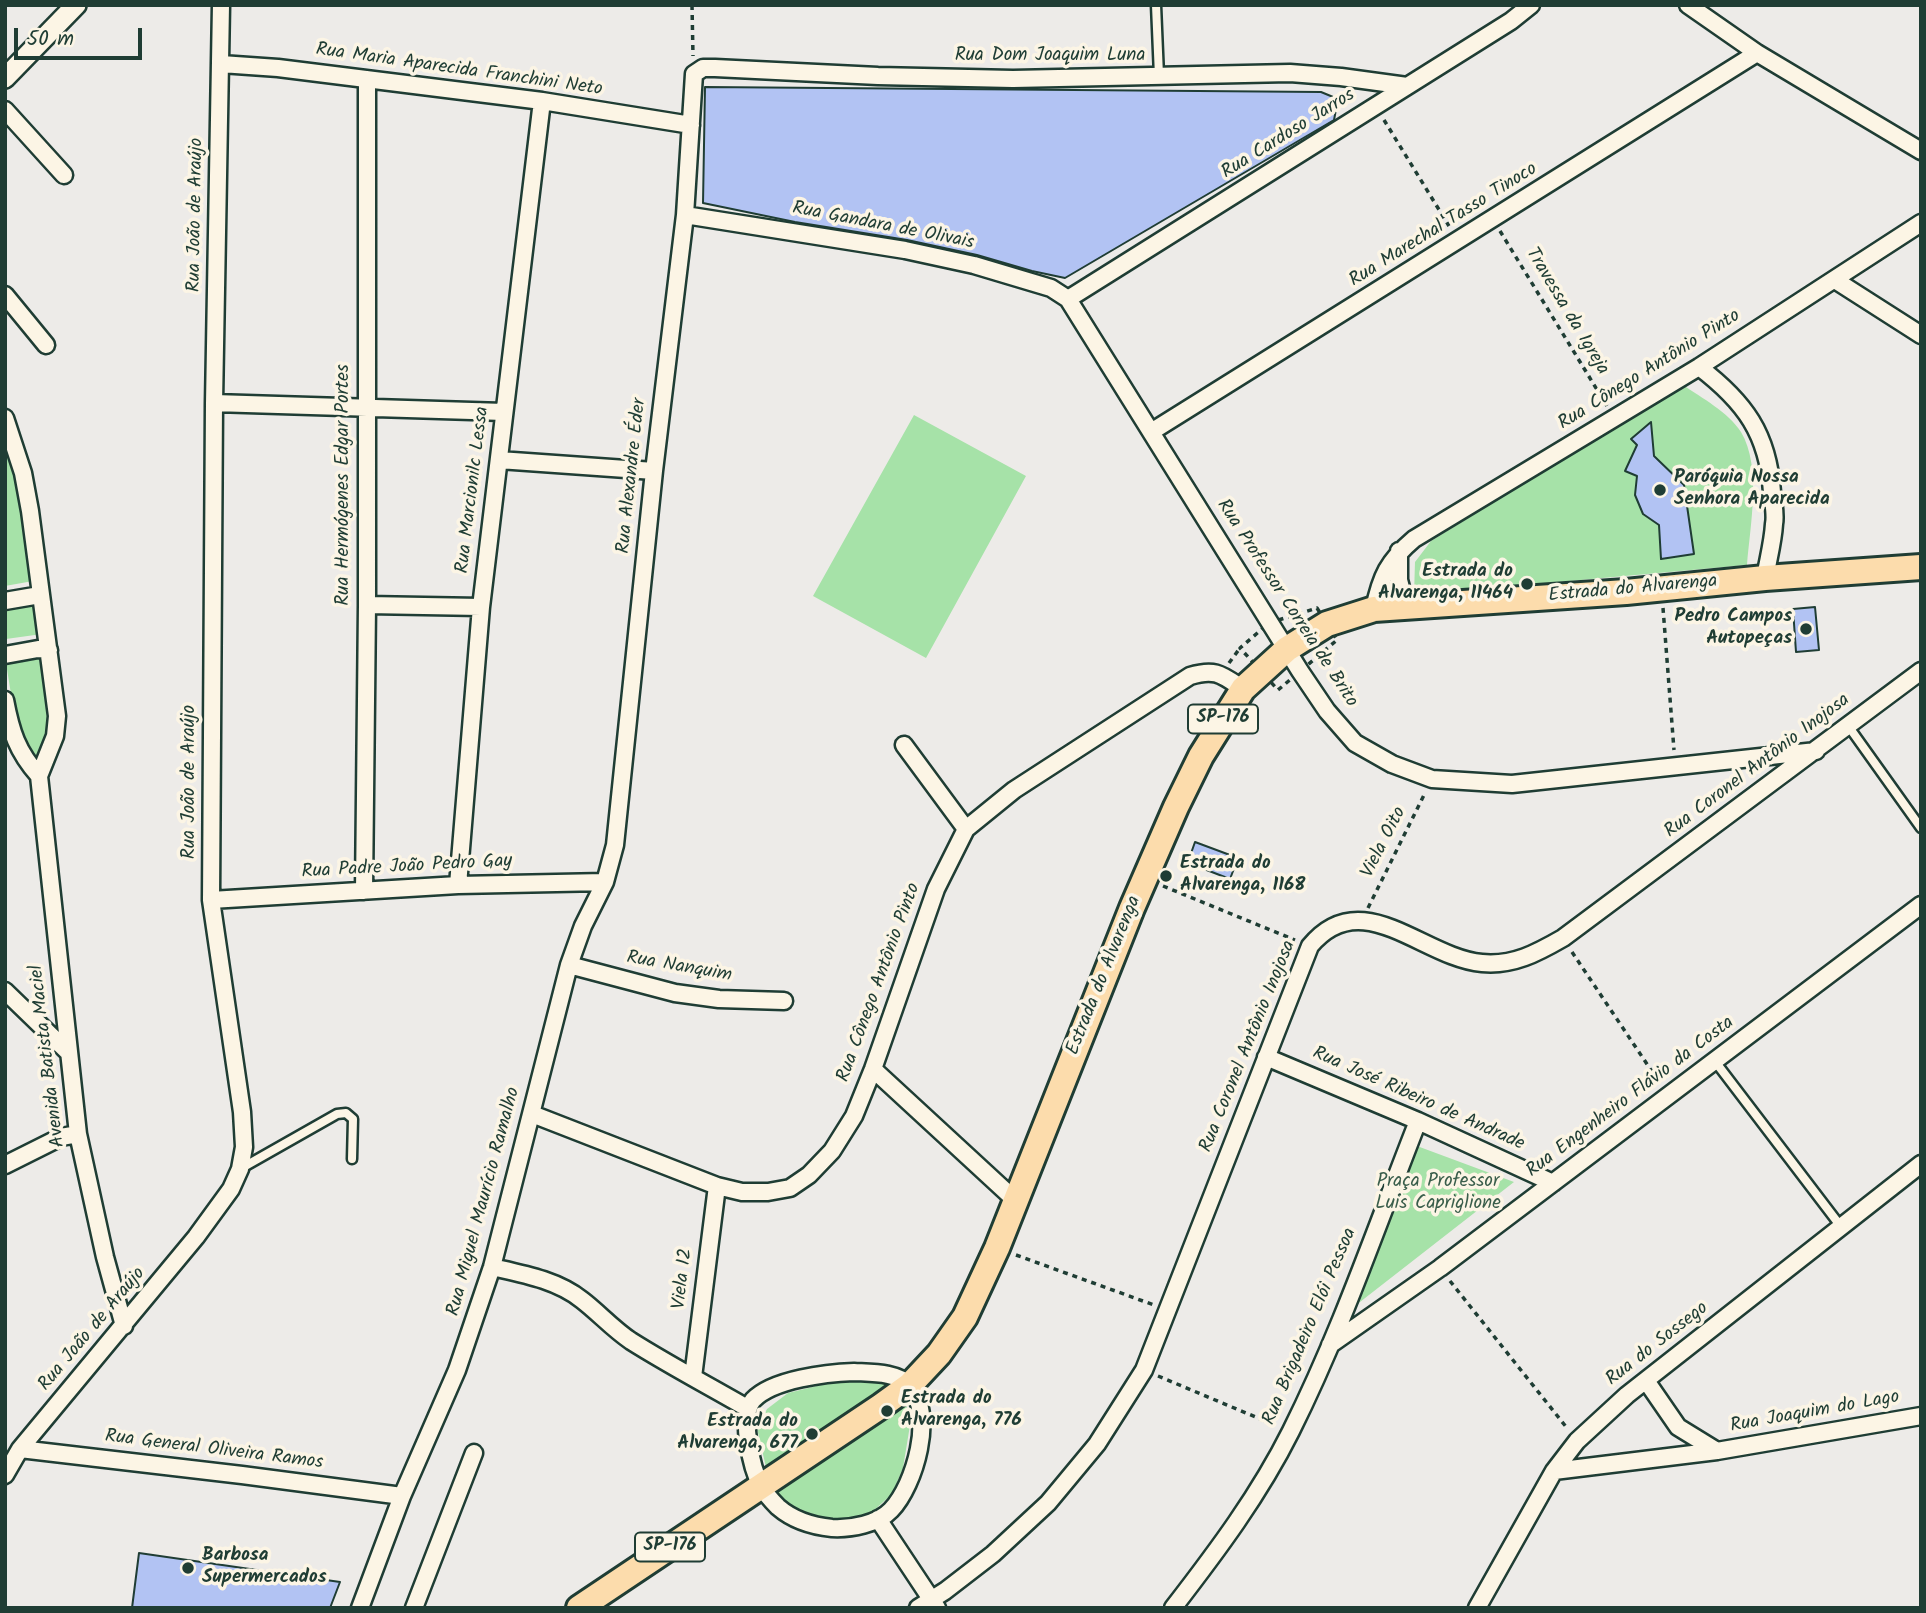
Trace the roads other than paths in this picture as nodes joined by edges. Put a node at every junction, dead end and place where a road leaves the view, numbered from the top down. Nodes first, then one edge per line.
1 (76, 5) edge
2 (220, 5) edge
3 (1156, 5) edge
4 (1531, 5) edge
5 (1688, 5) edge
6 (1757, 53) junction
7 (220, 64) junction
8 (694, 74) joint
9 (5, 78) edge
10 (1159, 78) junction
11 (367, 79) junction
12 (1407, 86) junction
13 (541, 101) junction
14 (5, 110) edge
15 (691, 125) junction
16 (1921, 151) edge
17 (64, 175) dead end
18 (685, 215) junction
19 (1921, 223) edge
20 (1835, 280) junction
21 (5, 295) edge
22 (1068, 299) junction
23 (1921, 335) edge
24 (46, 345) dead end
25 (1699, 367) junction
26 (214, 403) junction
27 (365, 409) junction
28 (504, 412) junction
29 (5, 418) edge
30 (1151, 432) junction
31 (499, 460) junction
32 (654, 471) junction
33 (1399, 551) junction
34 (1921, 567) edge
35 (1765, 578) junction
36 (40, 595) junction
37 (5, 601) edge
38 (367, 605) junction
39 (481, 607) junction
40 (1406, 607) junction
41 (1374, 609) junction
42 (1287, 649) junction
43 (49, 650) junction
44 (5, 655) edge
45 (1921, 671) edge
46 (1243, 689) junction
47 (5, 700) edge
48 (7, 717) edge
49 (1849, 727) junction
50 (904, 746) dead end
51 (1816, 751) junction
52 (39, 776) junction
53 (1921, 828) edge
54 (966, 829) junction
55 (605, 882) junction
56 (458, 885) junction
57 (364, 891) junction
58 (211, 900) junction
59 (1921, 905) edge
60 (569, 965) junction
61 (5, 991) edge
62 (784, 1002) dead end
63 (68, 1052) junction
64 (1266, 1057) junction
65 (1714, 1060) junction
66 (873, 1069) junction
67 (531, 1114) junction
68 (1418, 1121) junction
69 (78, 1134) junction
70 (352, 1159) dead end
71 (1921, 1164) edge
72 (5, 1165) edge
73 (240, 1169) junction
74 (1553, 1183) junction
75 (716, 1186) junction
76 (1014, 1199) junction
77 (1842, 1228) junction
78 (492, 1267) junction
79 (124, 1326) junction
80 (1330, 1345) junction
81 (693, 1377) junction
82 (1647, 1381) junction
83 (910, 1385) junction
84 (747, 1408) junction
85 (1921, 1416) edge
86 (20, 1449) junction
87 (1717, 1451) junction
88 (474, 1453) dead end
89 (1553, 1471) junction
90 (5, 1475) edge
91 (761, 1486) junction
92 (402, 1496) junction
93 (878, 1519) junction
94 (929, 1605) edge
95 (359, 1608) edge
96 (414, 1608) edge
97 (579, 1608) edge
98 (1174, 1608) edge
99 (1476, 1608) edge

1 - 9 street
2 - 7 street, Rua João de Araújo
3 - 10 lane
4 - 12 street, Rua Cardoso Jarros
5 - 6 street
6 - 16 street
6 - 30 street, Rua Marechal Tasso Tinoco
7 - 11 street, Rua Maria Aparecida Franchini Neto
7 - 26 street, Rua João de Araújo
8 - 10 street, Rua Dom Joaquim Luna
8 - 15 street, Rua Alexandre Éder
10 - 12 street, Rua Dom Joaquim Luna
11 - 13 street, Rua Maria Aparecida Franchini Neto
11 - 27 street, Rua Hermógenes Edgar Portes
12 - 22 street, Rua Cardoso Jarros
13 - 15 street, Rua Maria Aparecida Franchini Neto
13 - 28 street, Rua Marcionilc Lessa
14 - 17 street
15 - 18 street, Rua Alexandre Éder
18 - 22 street, Rua Gandara de Olivais
18 - 32 street, Rua Alexandre Éder
19 - 20 street, Rua Cônego Antônio Pinto
20 - 23 street
20 - 25 street, Rua Cônego Antônio Pinto
21 - 24 street
22 - 30 street, Rua Professor Correia de Brito
25 - 33 street, Rua Cônego Antônio Pinto
25 - 35 street
26 - 27 street
26 - 58 street, Rua João de Araújo
27 - 28 street
27 - 38 street, Rua Hermógenes Edgar Portes
28 - 31 street, Rua Marcionilc Lessa
29 - 36 street, Avenida Batista Maciel
30 - 42 street, Rua Professor Correia de Brito
31 - 32 street
31 - 39 street, Rua Marcionilc Lessa
32 - 55 street, Rua Alexandre Éder
33 - 40 street
33 - 41 street, Rua Cônego Antônio Pinto
34 - 35 main road, Estrada do Alvarenga / SP-176
35 - 40 main road, Estrada do Alvarenga / SP-176
36 - 37 street
36 - 43 street, Avenida Batista Maciel
38 - 39 street
38 - 57 street, Rua Hermógenes Edgar Portes
39 - 56 street, Rua Marcionilc Lessa
40 - 41 main road, Estrada do Alvarenga / SP-176
41 - 42 main road, Estrada do Alvarenga / SP-176
42 - 46 main road, Estrada do Alvarenga / SP-176
42 - 51 street, Rua Professor Correia de Brito
43 - 44 street
43 - 52 street, Avenida Batista Maciel
45 - 49 street, Rua Coronel Antônio Inojosa
46 - 54 street, Rua Cônego Antônio Pinto
46 - 76 main road, Estrada do Alvarenga / SP-176
47 - 48 street, Avenida Batista Maciel
48 - 52 street, Avenida Batista Maciel
49 - 51 street, Rua Coronel Antônio Inojosa
49 - 53 lane
50 - 54 street
51 - 64 street, Rua Coronel Antônio Inojosa
52 - 63 street, Avenida Batista Maciel
54 - 66 street, Rua Cônego Antônio Pinto
55 - 56 street, Rua Padre João Pedro Gay
55 - 60 street, Rua Miguel Maurício Ramalho
56 - 57 street, Rua Padre João Pedro Gay
57 - 58 street, Rua Padre João Pedro Gay
58 - 73 street, Rua João de Araújo
59 - 65 street, Rua Engenheiro Flávio da Costa
60 - 62 street, Rua Nanquim
60 - 67 street, Rua Miguel Maurício Ramalho
61 - 63 street
63 - 69 street, Avenida Batista Maciel
64 - 68 street, Rua José Ribeiro de Andrade
64 - 94 street, Rua Coronel Antônio Inojosa
65 - 74 street, Rua Engenheiro Flávio da Costa
65 - 77 lane
66 - 75 street, Rua Cônego Antônio Pinto
66 - 76 street
67 - 75 street, Rua Cônego Antônio Pinto
67 - 78 street, Rua Miguel Maurício Ramalho
68 - 74 street, Rua José Ribeiro de Andrade
68 - 80 street, Rua Brigadeiro Elói Pessoa
69 - 72 street
69 - 79 street, Avenida Batista Maciel
70 - 73 lane
71 - 77 street, Rua do Sossego
73 - 79 street, Rua João de Araújo
74 - 80 street, Rua Engenheiro Flávio da Costa
75 - 81 street, Viela 12
76 - 83 main road, Estrada do Alvarenga / SP-176
77 - 82 street, Rua do Sossego
78 - 81 street
78 - 92 street, Rua Miguel Maurício Ramalho
79 - 86 street, Rua João de Araújo
80 - 98 street, Rua Brigadeiro Elói Pessoa
81 - 84 street
82 - 87 street, Rua Joaquim do Lago
82 - 89 street, Rua do Sossego
83 - 84 street
83 - 91 main road, Estrada do Alvarenga / SP-176
83 - 93 street
84 - 91 street
85 - 87 street, Rua Joaquim do Lago
86 - 90 street, Rua João de Araújo
86 - 92 street, Rua General Oliveira Ramos
87 - 89 street, Rua Joaquim do Lago
88 - 96 street
89 - 99 street, Rua do Sossego
91 - 93 street
91 - 97 main road, Estrada do Alvarenga / SP-176
92 - 95 street, Rua Miguel Maurício Ramalho
93 - 94 street

